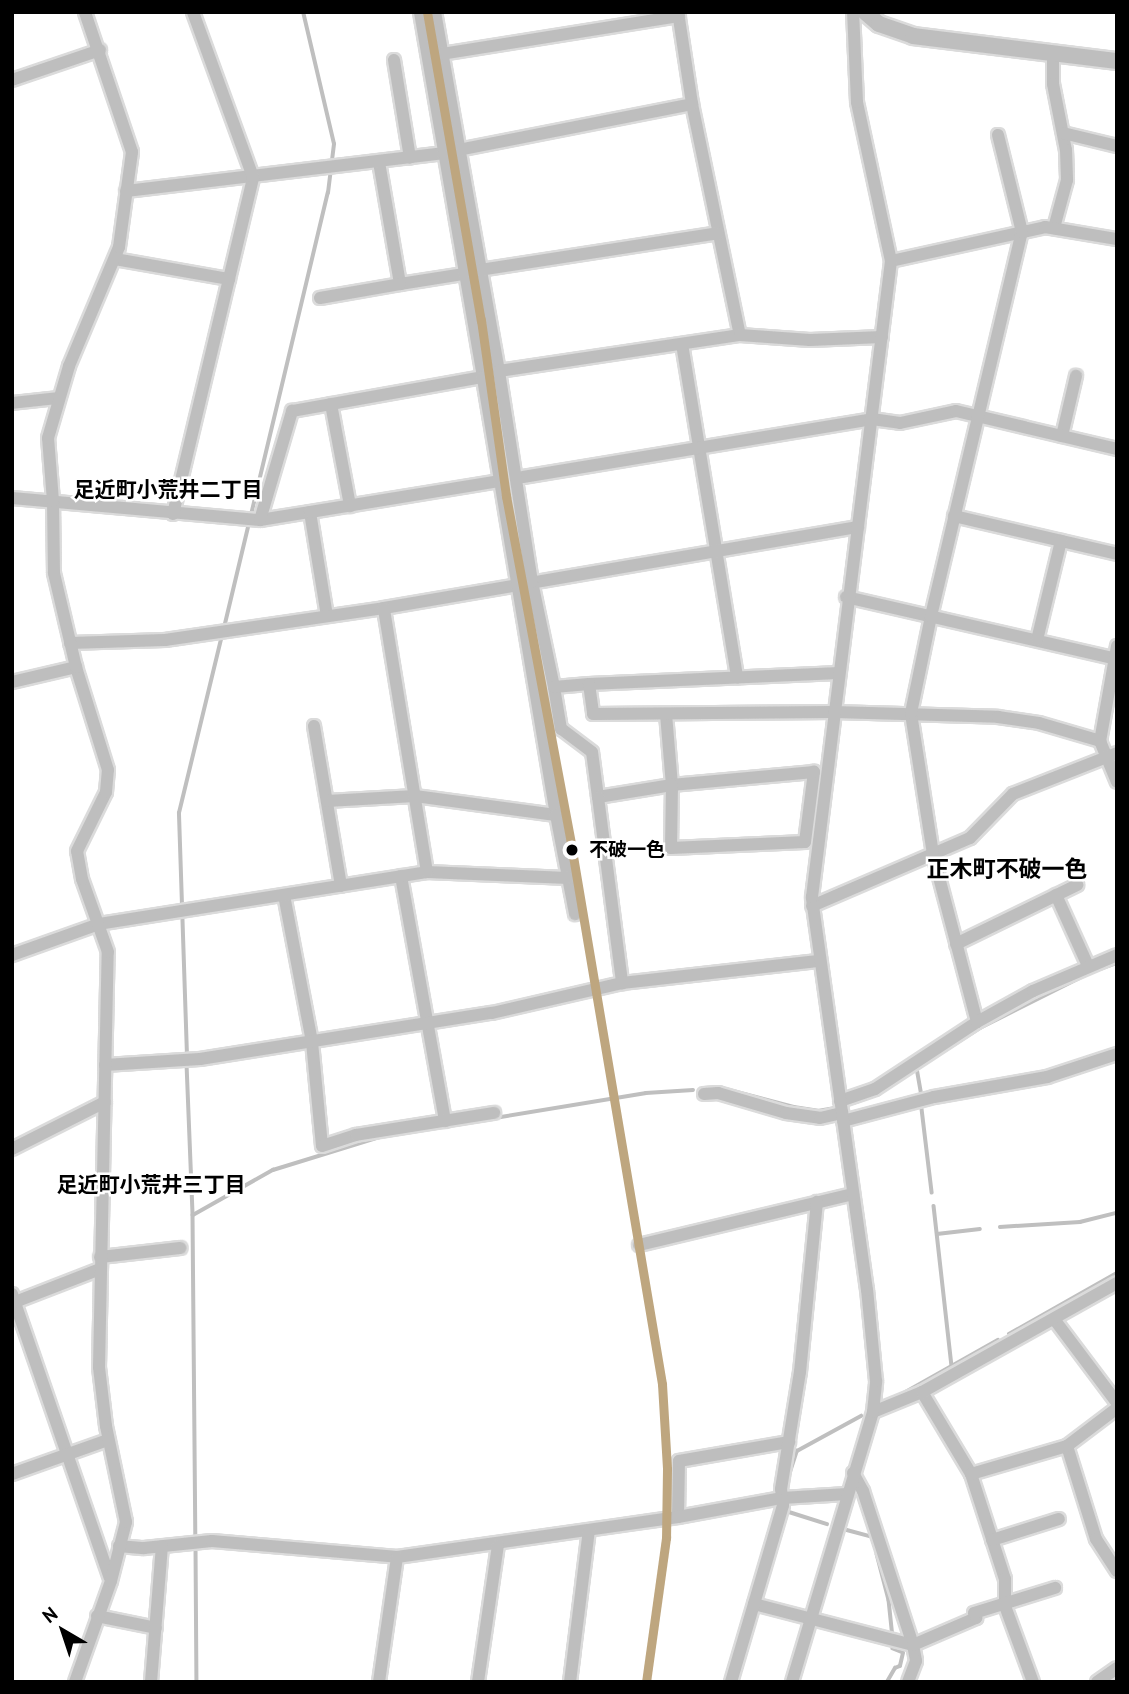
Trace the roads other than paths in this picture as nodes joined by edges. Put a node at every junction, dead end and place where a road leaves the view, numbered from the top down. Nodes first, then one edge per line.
1 (85, 12) edge
2 (193, 12) edge
3 (420, 12) edge
4 (435, 12) edge
5 (853, 12) edge
6 (865, 12) edge
7 (679, 14) edge
8 (100, 50) junction
9 (442, 54) junction
10 (1053, 55) junction
11 (394, 60) dead end
12 (1117, 61) edge
13 (12, 80) edge
14 (692, 104) junction
15 (1063, 133) junction
16 (998, 135) dead end
17 (1117, 146) edge
18 (458, 150) junction
19 (443, 153) junction
20 (410, 158) junction
21 (379, 162) junction
22 (253, 177) junction
23 (126, 191) junction
24 (1054, 228) junction
25 (1022, 232) junction
26 (719, 233) junction
27 (1117, 239) edge
28 (115, 259) junction
29 (891, 261) junction
30 (480, 270) junction
31 (464, 274) junction
32 (229, 279) junction
33 (400, 284) junction
34 (320, 299) dead end
35 (740, 335) junction
36 (883, 337) junction
37 (682, 344) junction
38 (499, 371) junction
39 (1076, 376) dead end
40 (483, 377) junction
41 (58, 398) junction
42 (12, 403) edge
43 (331, 404) junction
44 (979, 415) junction
45 (872, 419) junction
46 (1062, 436) junction
47 (698, 448) junction
48 (1117, 449) edge
49 (523, 477) dead end
50 (500, 481) junction
51 (12, 498) edge
52 (53, 501) junction
53 (349, 506) junction
54 (310, 512) junction
55 (173, 514) junction
56 (954, 516) junction
57 (260, 520) junction
58 (858, 527) junction
59 (1061, 541) junction
60 (715, 551) junction
61 (1117, 554) edge
62 (532, 582) junction
63 (515, 584) junction
64 (846, 597) junction
65 (384, 608) junction
66 (327, 616) junction
67 (931, 616) junction
68 (1037, 640) junction
69 (70, 643) junction
70 (1116, 654) edge
71 (76, 667) junction
72 (839, 673) junction
73 (737, 677) junction
74 (12, 682) edge
75 (589, 684) junction
76 (554, 687) junction
77 (834, 712) junction
78 (911, 713) junction
79 (666, 714) junction
80 (314, 726) dead end
81 (1100, 741) junction
82 (1111, 756) edge
83 (1117, 782) edge
84 (672, 785) junction
85 (415, 796) junction
86 (598, 797) junction
87 (327, 801) junction
88 (556, 815) junction
89 (933, 853) junction
90 (426, 872) junction
91 (401, 876) junction
92 (568, 878) junction
93 (1077, 885) dead end
94 (341, 886) junction
95 (284, 895) junction
96 (1056, 895) junction
97 (813, 906) junction
98 (575, 914) dead end
99 (99, 923) junction
100 (956, 944) junction
101 (12, 955) edge
102 (1117, 955) edge
103 (818, 961) junction
104 (1088, 966) junction
105 (622, 983) junction
106 (427, 1022) junction
107 (977, 1022) junction
108 (312, 1042) junction
109 (1117, 1054) edge
110 (105, 1065) junction
111 (704, 1094) dead end
112 (105, 1102) junction
113 (842, 1112) junction
114 (494, 1113) dead end
115 (445, 1121) junction
116 (12, 1149) edge
117 (853, 1194) junction
118 (817, 1202) junction
119 (639, 1245) dead end
120 (180, 1248) dead end
121 (100, 1263) junction
122 (1117, 1283) edge
123 (14, 1298) edge
124 (1054, 1319) junction
125 (26, 1332) junction
126 (12, 1336) edge
127 (922, 1392) junction
128 (1117, 1405) edge
129 (873, 1412) junction
130 (108, 1440) junction
131 (789, 1441) junction
132 (1067, 1446) junction
133 (69, 1454) junction
134 (853, 1473) junction
135 (12, 1474) edge
136 (971, 1474) junction
137 (847, 1494) junction
138 (782, 1499) junction
139 (678, 1517) junction
140 (1059, 1519) dead end
141 (590, 1530) junction
142 (992, 1540) junction
143 (498, 1545) junction
144 (119, 1546) junction
145 (162, 1546) junction
146 (397, 1557) junction
147 (1117, 1571) edge
148 (111, 1581) junction
149 (1055, 1588) dead end
150 (1005, 1602) junction
151 (754, 1604) junction
152 (97, 1616) junction
153 (809, 1620) junction
154 (156, 1628) junction
155 (913, 1644) junction
156 (1117, 1668) edge
157 (75, 1682) edge
158 (151, 1682) edge
159 (379, 1682) edge
160 (478, 1682) edge
161 (570, 1682) edge
162 (731, 1682) edge
163 (792, 1682) edge
164 (908, 1682) edge
165 (1033, 1682) edge
166 (1097, 1682) edge

1 - 8 street
2 - 22 street
3 - 19 street
4 - 9 street
5 - 29 street
6 - 10 main road
7 - 9 street
7 - 14 street
8 - 13 street
8 - 23 street
9 - 18 street
10 - 12 main road
10 - 15 street
11 - 20 street
14 - 18 street
14 - 26 street
15 - 17 street
15 - 24 street
16 - 25 street
18 - 19 street
18 - 30 street
19 - 20 street
19 - 31 street
20 - 21 street
21 - 22 street
21 - 33 street
22 - 23 street
22 - 32 street
23 - 28 street
24 - 25 street
24 - 27 street
25 - 29 street
25 - 44 street
26 - 30 street
26 - 35 street
28 - 32 street
28 - 41 street
29 - 36 street
30 - 38 street
31 - 33 street
31 - 40 street
32 - 55 street
33 - 34 street
35 - 36 street
35 - 37 street
36 - 45 street
37 - 38 street
37 - 47 street
38 - 62 street
39 - 46 street
40 - 43 street
40 - 50 street
41 - 42 street
41 - 52 street
43 - 53 street
43 - 57 street
44 - 45 street
44 - 46 street
44 - 56 street
45 - 47 street
45 - 58 street
46 - 48 street
47 - 49 street
47 - 60 street
50 - 53 street
50 - 63 street
51 - 52 street
52 - 55 street
52 - 69 street
53 - 54 street
54 - 57 street
54 - 66 street
55 - 57 street
56 - 59 street
56 - 67 street
58 - 60 street
58 - 64 street
59 - 61 street
59 - 68 street
60 - 62 street
60 - 73 street
62 - 63 street
62 - 76 street
63 - 65 street
63 - 88 street
64 - 67 street
64 - 72 street
65 - 66 street
65 - 85 street
66 - 69 street
67 - 68 street
67 - 78 street
68 - 70 street
69 - 71 street
70 - 81 street
71 - 74 street
71 - 99 street
72 - 73 street
72 - 77 street
73 - 75 street
75 - 76 street
75 - 79 street
76 - 86 street
77 - 78 street
77 - 79 street
77 - 97 street
78 - 81 street
78 - 89 street
79 - 84 street
80 - 87 street
81 - 82 street
82 - 83 street
82 - 89 street
84 - 84 street
84 - 86 street
85 - 87 street
85 - 88 street
85 - 90 street
86 - 105 street
87 - 94 street
88 - 92 street
89 - 97 street
89 - 100 street
90 - 91 street
90 - 92 street
91 - 94 street
91 - 106 street
92 - 98 street
93 - 96 street
94 - 95 street
95 - 99 street
95 - 108 street
96 - 100 street
96 - 104 street
97 - 103 street
99 - 101 street
99 - 110 street
100 - 107 street
102 - 104 street
103 - 105 street
103 - 113 street
104 - 107 street
105 - 106 street
106 - 108 street
106 - 115 street
107 - 113 street
108 - 110 street
108 - 115 street
109 - 113 street
110 - 112 street
111 - 113 street
112 - 116 street
112 - 121 street
113 - 117 street
114 - 115 street
117 - 118 street
117 - 129 street
118 - 119 street
118 - 131 street
120 - 121 street
121 - 123 street
121 - 130 street
122 - 124 street
123 - 125 street
124 - 127 street
124 - 128 street
125 - 126 street
125 - 133 street
127 - 129 street
127 - 136 street
128 - 132 street
129 - 134 street
130 - 133 street
130 - 144 street
131 - 138 street
131 - 139 street
132 - 136 street
132 - 147 street
133 - 135 street
133 - 148 street
134 - 137 street
134 - 155 street
136 - 142 street
137 - 138 street
137 - 153 street
138 - 139 street
138 - 151 street
139 - 141 street
140 - 142 street
141 - 143 street
141 - 161 street
142 - 150 street
143 - 146 street
143 - 160 street
144 - 145 street
144 - 148 street
145 - 146 street
145 - 154 street
146 - 159 street
148 - 152 street
149 - 150 street
150 - 155 street
150 - 165 street
151 - 153 street
151 - 162 street
152 - 154 street
152 - 157 street
153 - 155 street
153 - 163 street
154 - 158 street
155 - 164 street
156 - 166 street

